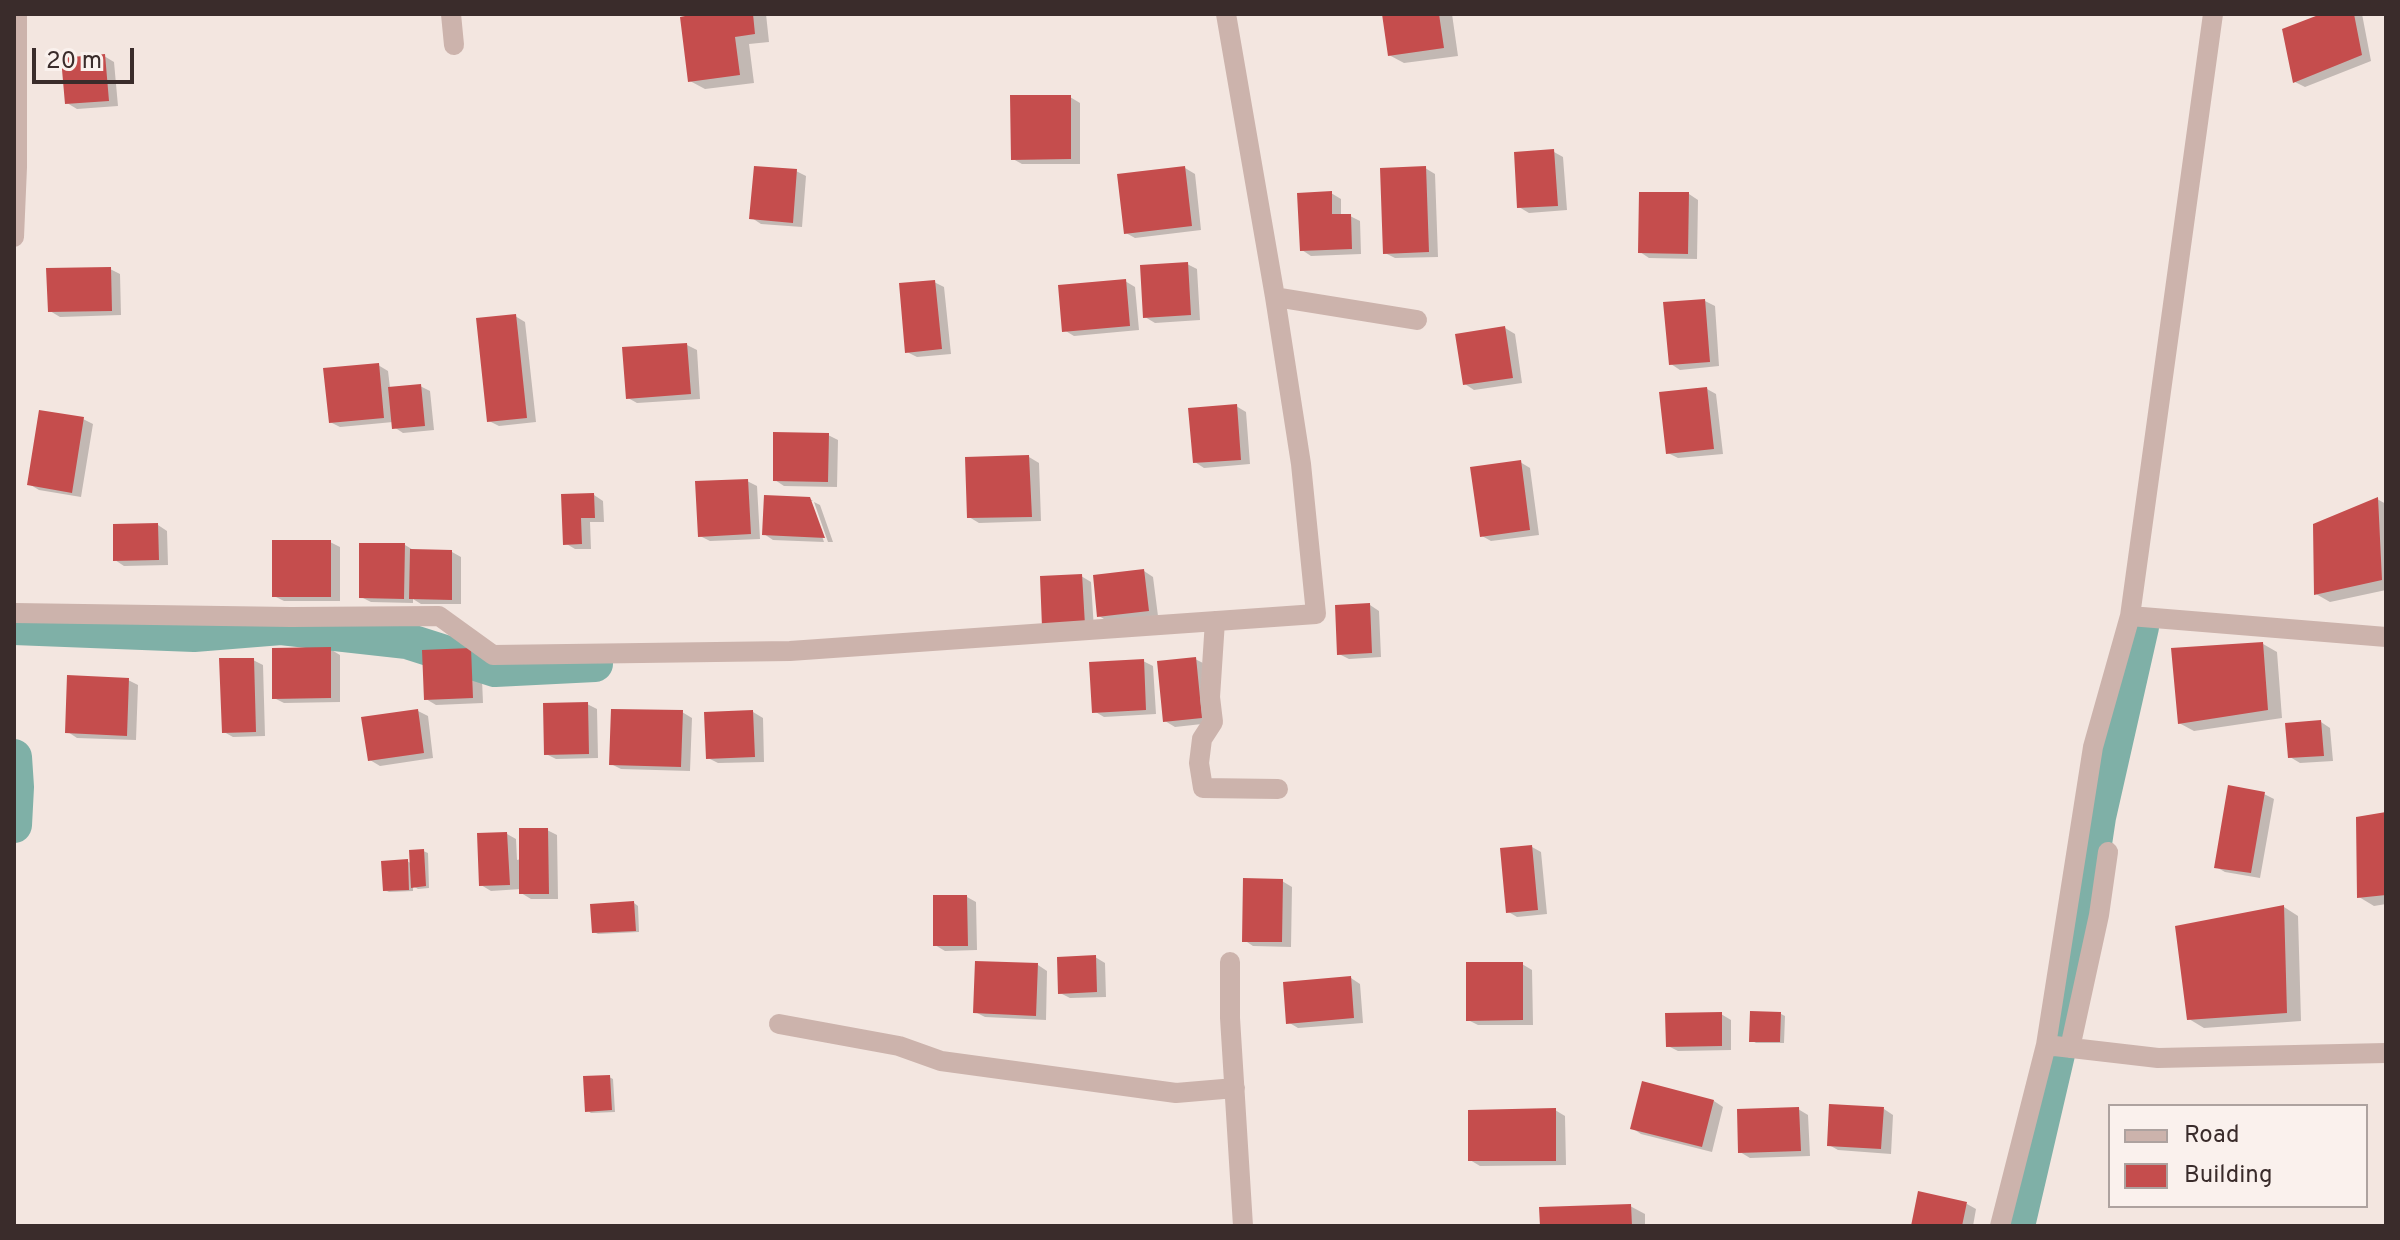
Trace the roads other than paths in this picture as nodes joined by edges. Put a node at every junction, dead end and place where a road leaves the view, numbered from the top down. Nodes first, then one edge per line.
1 (17, 14) edge
2 (451, 14) edge
3 (1226, 14) edge
4 (2213, 14) edge
5 (454, 45) dead end
6 (14, 237) edge
7 (1275, 297) junction
8 (1417, 320) dead end
9 (14, 613) edge
10 (2130, 616) junction
11 (1215, 621) junction
12 (2386, 637) edge
13 (1278, 789) dead end
14 (2108, 852) dead end
15 (1230, 962) dead end
16 (779, 1024) dead end
17 (2046, 1045) junction
18 (2070, 1048) junction
19 (2386, 1053) edge
20 (1235, 1088) junction
21 (1243, 1226) edge
22 (2000, 1226) edge

1 - 6 street
2 - 5 street
3 - 7 street
4 - 10 street
7 - 8 street
7 - 11 street
9 - 11 street
10 - 12 street
10 - 17 street
11 - 13 street
14 - 18 street
15 - 20 street
16 - 20 street
17 - 18 street
17 - 22 street
18 - 19 street
20 - 21 street

